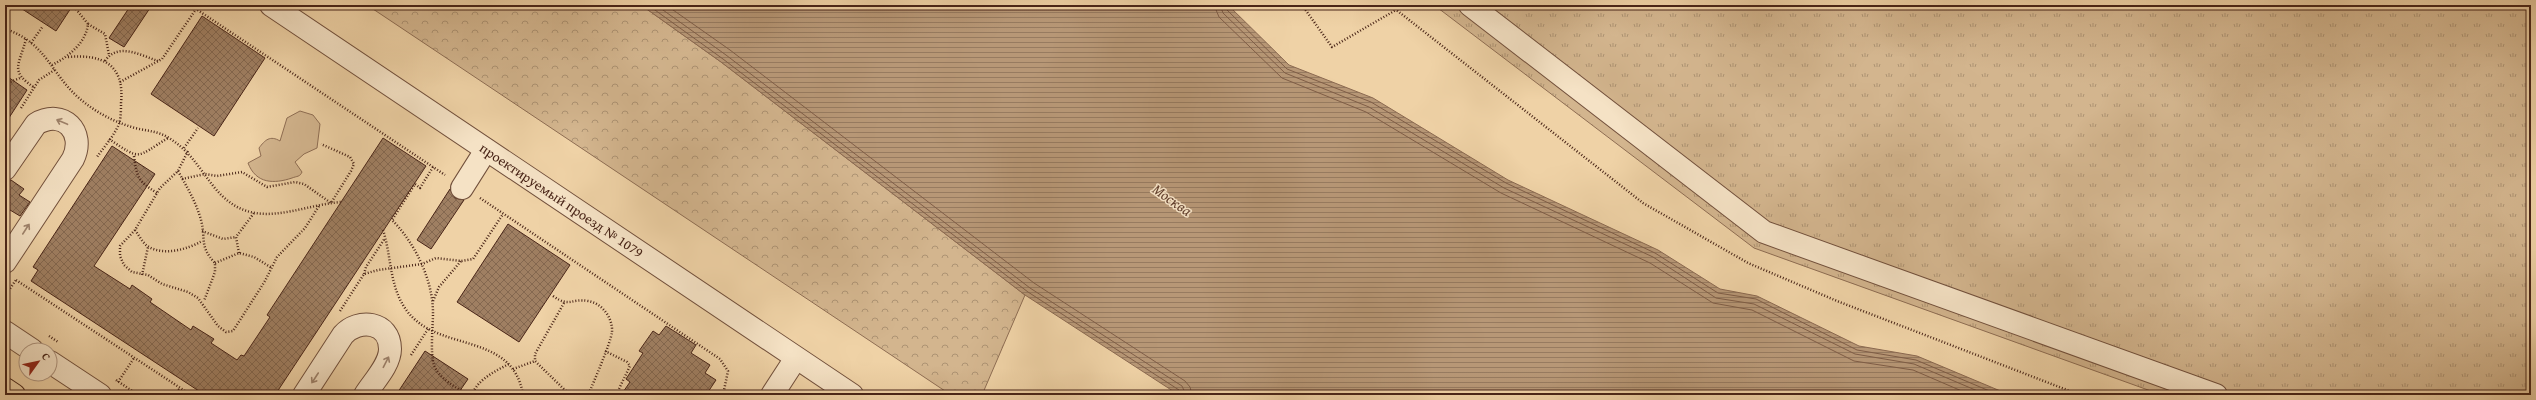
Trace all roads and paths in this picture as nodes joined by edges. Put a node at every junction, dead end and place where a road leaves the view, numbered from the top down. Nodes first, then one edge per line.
1 (271, 5) edge
2 (1302, 5) edge
3 (1470, 5) edge
4 (76, 9) dead end
5 (196, 9) dead end
6 (1396, 10) dead end
7 (88, 24) junction
8 (43, 26) dead end
9 (5, 29) edge
10 (26, 39) junction
11 (31, 43) junction
12 (109, 55) junction
13 (68, 57) junction
14 (105, 61) junction
15 (158, 61) junction
16 (52, 65) junction
17 (56, 69) junction
18 (20, 78) junction
19 (120, 82) junction
20 (5, 84) edge
21 (34, 88) junction
22 (17, 115) dead end
23 (120, 123) junction
24 (198, 128) dead end
25 (169, 138) junction
26 (109, 139) junction
27 (321, 144) dead end
28 (184, 148) junction
29 (486, 150) junction
30 (188, 151) junction
31 (134, 156) junction
32 (96, 159) dead end
33 (434, 167) dead end
34 (5, 169) edge
35 (178, 172) junction
36 (205, 174) junction
37 (182, 179) junction
38 (462, 188) dead end
39 (157, 193) junction
40 (341, 202) dead end
41 (331, 203) junction
42 (319, 206) junction
43 (254, 213) junction
44 (503, 214) dead end
45 (135, 230) junction
46 (383, 230) dead end
47 (202, 231) junction
48 (236, 237) junction
49 (386, 238) junction
50 (202, 240) junction
51 (148, 247) junction
52 (239, 253) junction
53 (461, 261) junction
54 (215, 263) junction
55 (422, 264) junction
56 (272, 268) junction
57 (390, 268) junction
58 (14, 272) edge
59 (364, 274) dead end
60 (142, 275) junction
61 (5, 287) edge
62 (9, 290) junction
63 (5, 296) edge
64 (553, 296) dead end
65 (204, 301) dead end
66 (433, 301) junction
67 (564, 303) junction
68 (432, 331) junction
69 (5, 332) edge
70 (20, 342) edge
71 (605, 350) junction
72 (134, 358) junction
73 (796, 358) junction
74 (534, 361) junction
75 (509, 364) junction
76 (58, 367) edge
77 (513, 369) junction
78 (118, 382) dead end
79 (180, 388) junction
80 (5, 389) edge
81 (14, 395) edge
82 (100, 395) edge
83 (175, 395) edge
84 (191, 395) edge
85 (304, 395) edge
86 (365, 395) edge
87 (468, 395) edge
88 (472, 395) edge
89 (523, 395) edge
90 (570, 395) edge
91 (588, 395) edge
92 (616, 395) edge
93 (772, 395) edge
94 (852, 395) edge
95 (2216, 395) edge

1 - 29 street, проектируемый проезд № 1079
2 - 6 path
3 - 95 street
4 - 7 path
5 - 15 path
7 - 12 path
7 - 13 path
8 - 11 path
9 - 10 path
10 - 11 path
10 - 18 path
11 - 16 path
12 - 14 path
12 - 15 path
13 - 14 path
13 - 16 path
14 - 19 path
15 - 19 path
16 - 17 path
17 - 21 path
17 - 23 path
18 - 20 path
18 - 21 path
19 - 23 path
21 - 22 path
23 - 25 path
23 - 26 path
24 - 28 path
25 - 28 path
25 - 31 path
26 - 31 path
26 - 32 path
27 - 41 path
28 - 30 path
29 - 38 street
29 - 73 street, проектируемый проезд № 1079
30 - 35 path
30 - 36 path
31 - 39 path
33 - 55 path
58 -> 34 street
35 - 37 path
35 - 39 path
36 - 37 path
36 - 41 path
36 - 43 path
37 - 47 path
39 - 45 path
40 - 41 path
41 - 42 path
42 - 43 path
42 - 56 path
43 - 48 path
44 - 53 path
45 - 51 path
45 - 60 path
46 - 49 path
47 - 48 path
47 - 50 path
48 - 52 path
49 - 57 path
49 - 59 path
50 - 51 path
50 - 54 path
51 - 60 path
52 - 54 path
52 - 56 path
53 - 55 path
53 - 66 path
54 - 65 path
55 - 57 path
55 - 66 path
56 - 60 path
57 - 68 path
58 - 62 path
58 - 72 path
61 - 62 path
62 - 63 path
64 - 67 path
66 - 68 path
67 - 71 path
67 - 74 path
68 - 75 path
68 - 87 path
69 - 70 street
71 - 91 path
71 - 92 path
72 - 78 path
72 - 79 path
73 - 93 street
73 - 94 street, проектируемый проезд № 1079
74 - 77 path
74 - 90 path
75 - 77 path
75 - 88 path
76 - 82 street
77 - 89 path
79 - 83 path
79 - 84 path
80 - 81 main road
86 -> 85 street

